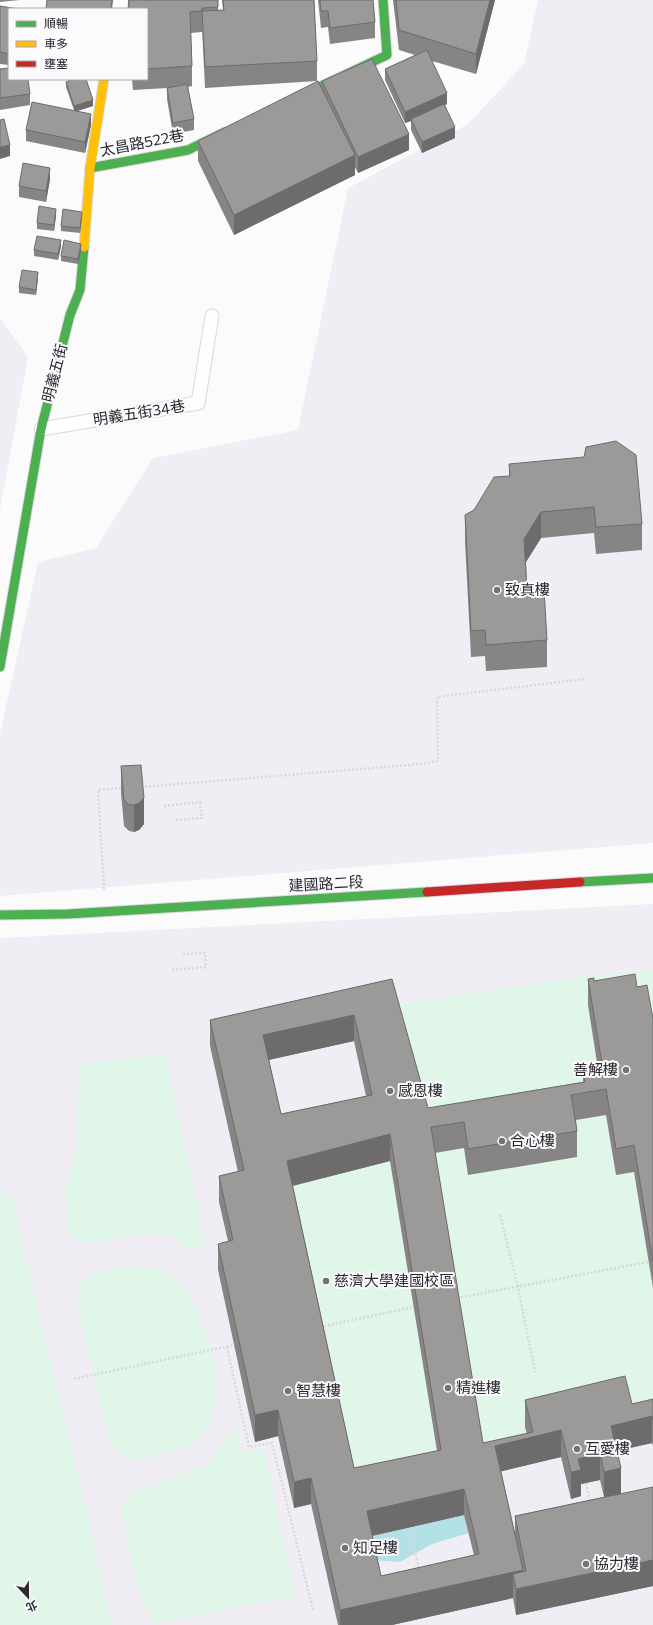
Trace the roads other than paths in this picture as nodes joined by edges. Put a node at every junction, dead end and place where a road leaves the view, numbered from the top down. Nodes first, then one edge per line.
1 (383, 0) edge
2 (104, 80) edge
3 (287, 102) edge
4 (230, 130) edge
5 (90, 168) junction
6 (212, 316) dead end
7 (41, 429) junction
8 (0, 667) edge
9 (653, 878) edge
10 (0, 915) edge

1 - 3 street
2 - 5 street, 明義五街
4 - 5 street, 太昌路522巷
5 - 7 street, 明義五街
6 - 7 lane, 明義五街34巷
7 - 8 street, 明義五街
9 - 10 street, 建國路二段

